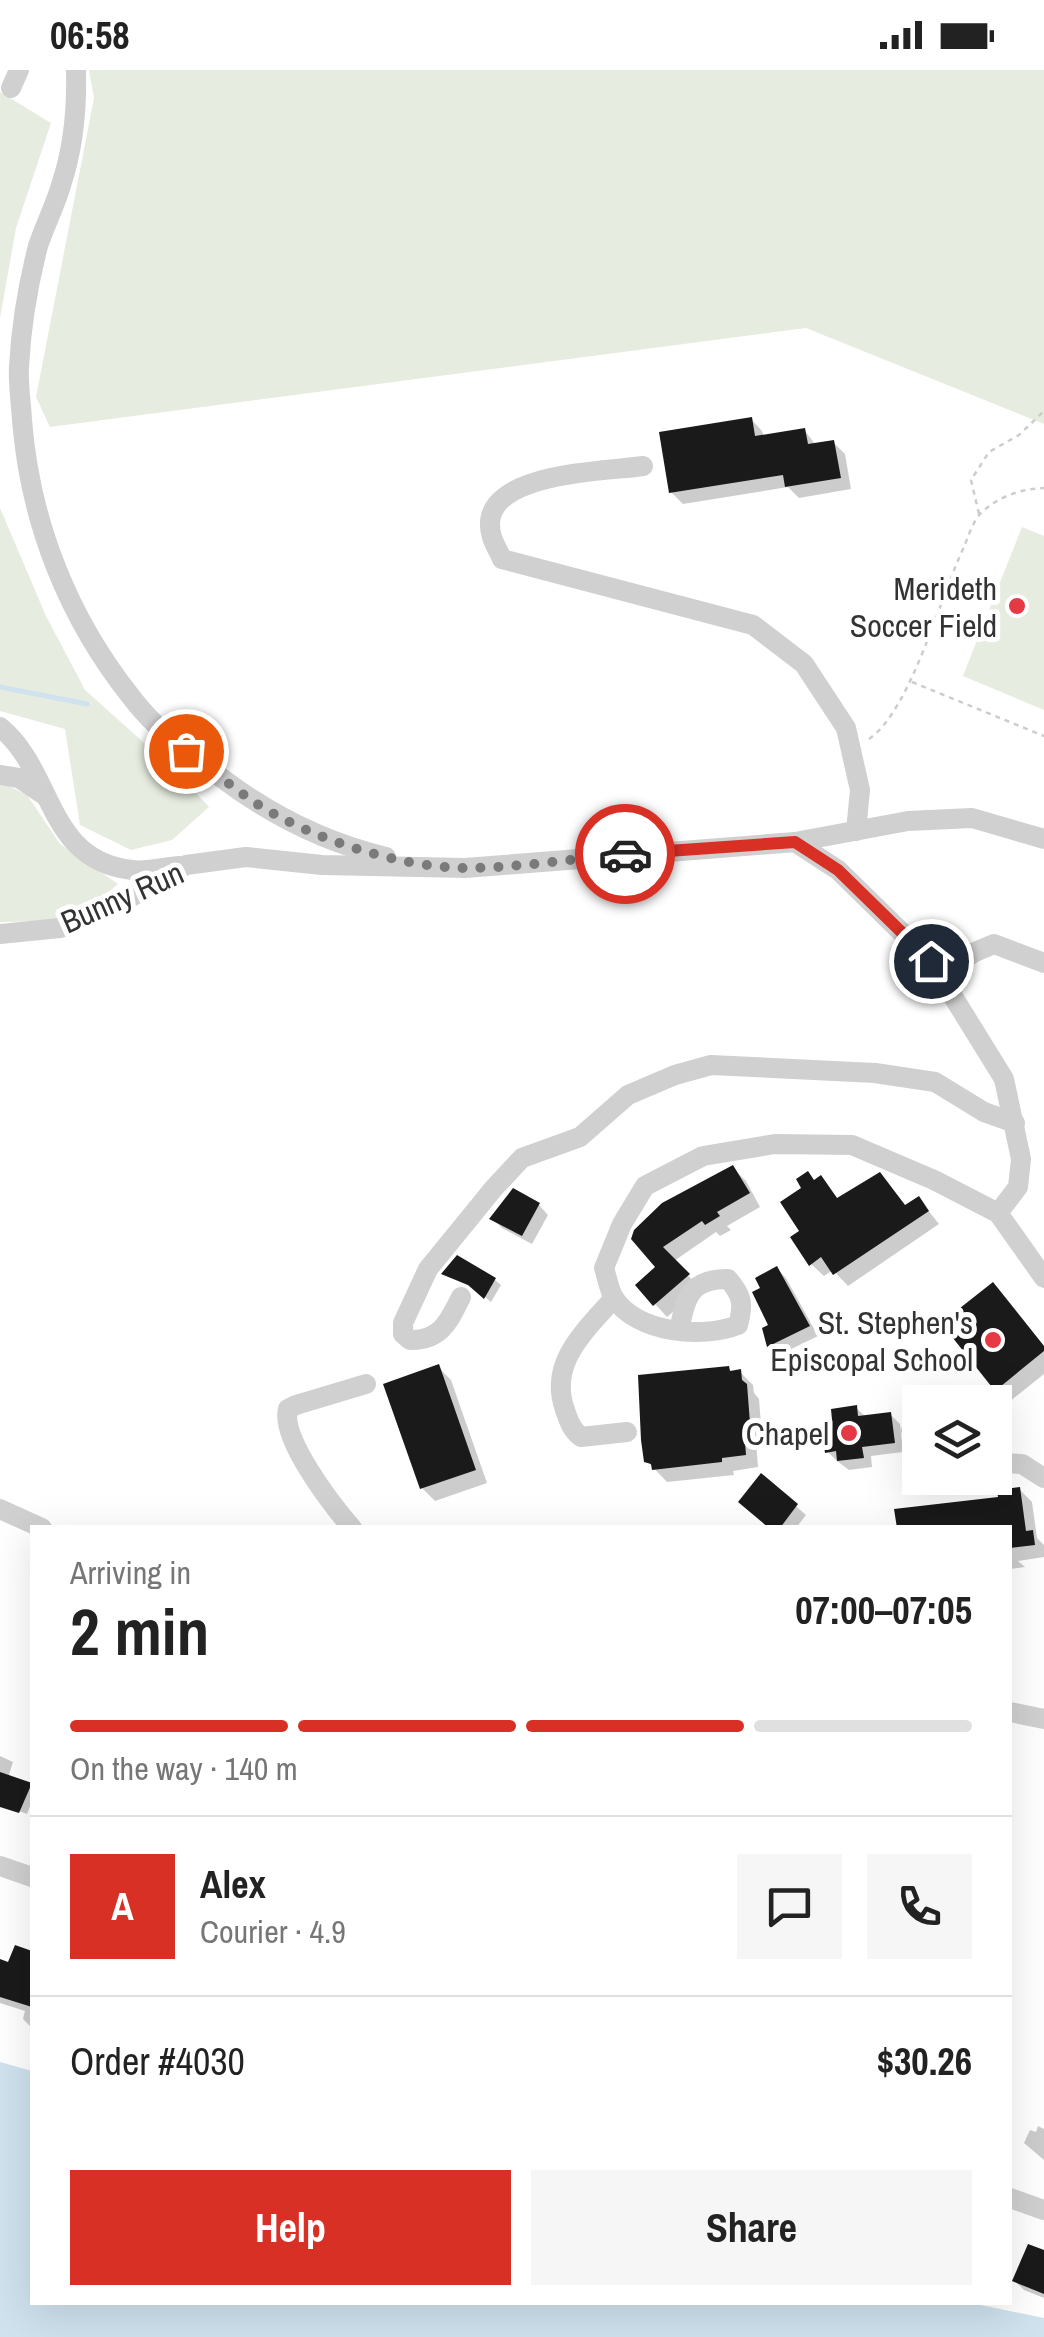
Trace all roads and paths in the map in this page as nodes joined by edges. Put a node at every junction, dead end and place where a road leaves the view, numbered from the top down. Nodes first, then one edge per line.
1 (76, 70) edge
2 (1044, 411) edge
3 (643, 466) dead end
4 (1044, 488) edge
5 (980, 514) junction
6 (910, 682) junction
7 (0, 727) edge
8 (1044, 736) edge
9 (851, 752) junction
10 (0, 775) edge
11 (44, 795) junction
12 (856, 830) junction
13 (1044, 840) edge
14 (795, 842) junction
15 (186, 865) junction
16 (422, 865) junction
17 (0, 934) edge
18 (1044, 963) edge
19 (939, 974) junction
20 (1014, 1123) junction
21 (998, 1213) junction
22 (1044, 1278) edge
23 (462, 1297) dead end
24 (614, 1298) junction
25 (679, 1330) dead end
26 (366, 1384) dead end
27 (628, 1432) dead end
28 (1012, 1464) edge
29 (1044, 1478) edge
30 (0, 1509) edge
31 (35, 1525) edge
32 (350, 1525) edge
33 (1012, 1712) edge
34 (1044, 1718) edge
35 (0, 1866) edge
36 (30, 1876) edge
37 (1012, 2199) edge
38 (1044, 2210) edge

1 - 16 street
2 - 5 path
3 - 9 street
4 - 5 path
5 - 6 path
6 - 8 path
6 - 9 path
7 - 11 street
9 - 12 street
10 - 11 street
11 - 15 street
12 - 13 street
12 - 14 street
14 - 16 street
14 - 19 street
15 - 16 street, Bunny Run
15 - 17 street, Bunny Run
18 - 19 street
19 - 20 street
20 - 21 street
20 - 23 street
21 - 22 street
21 - 24 street
24 - 25 street
24 - 27 street
26 - 32 street
28 - 29 street
30 - 31 street
33 - 34 street
35 - 36 street
37 - 38 street

